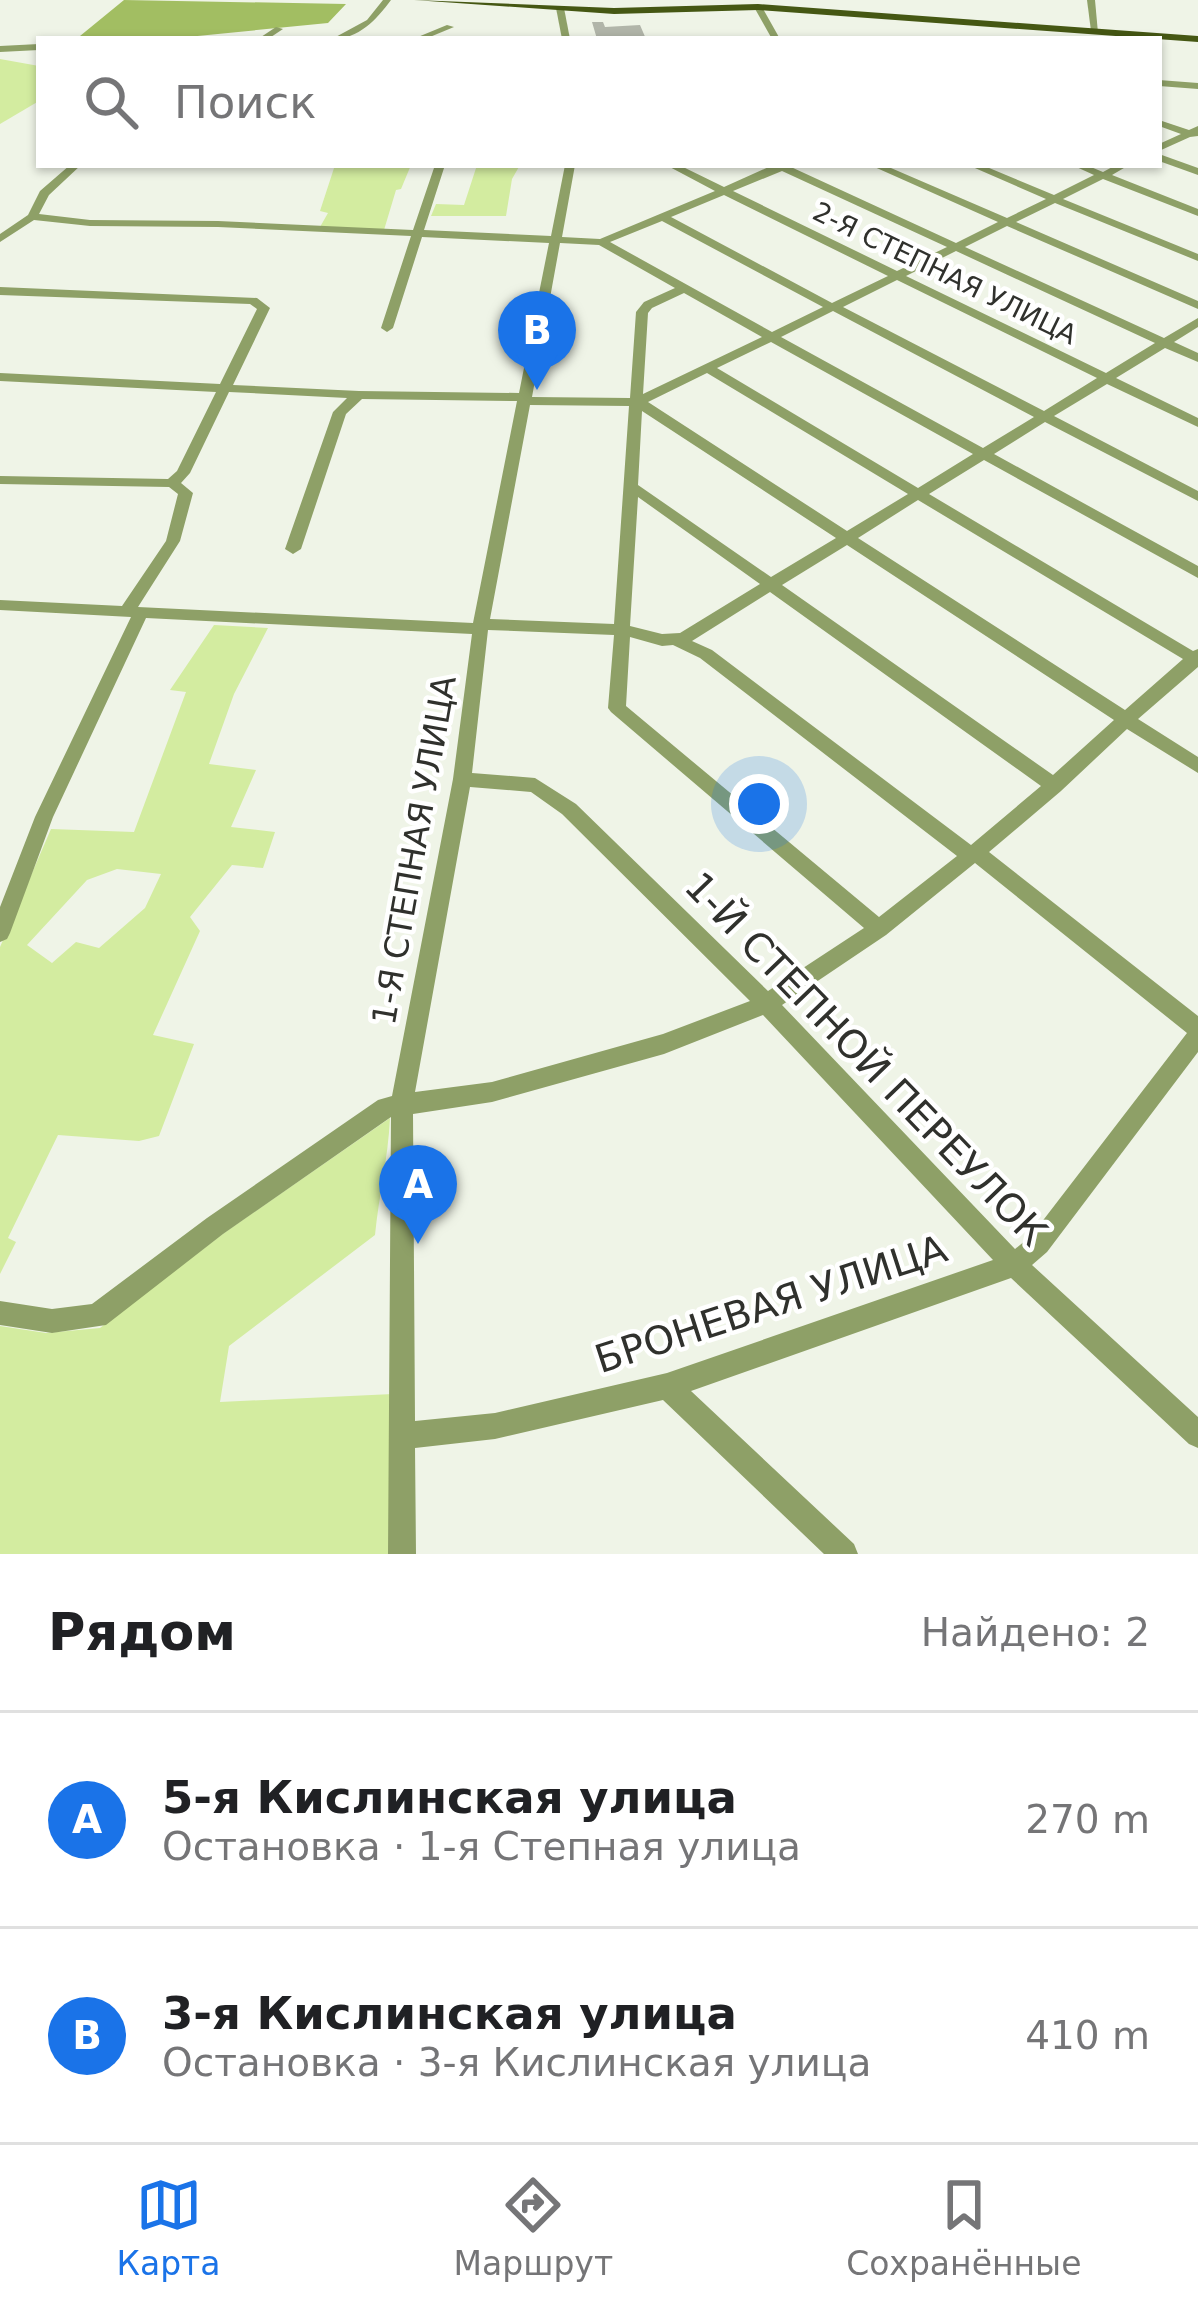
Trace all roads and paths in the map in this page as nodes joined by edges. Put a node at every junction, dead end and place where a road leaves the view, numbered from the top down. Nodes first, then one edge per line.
1 (387, 0) edge
2 (419, 0) edge
3 (1091, 0) edge
4 (758, 7) junction
5 (560, 8) junction
6 (450, 27) dead end
7 (279, 28) dead end
8 (1095, 31) junction
9 (267, 36) edge
10 (342, 36) edge
11 (425, 36) edge
12 (565, 36) edge
13 (774, 36) edge
14 (1198, 38) edge
15 (36, 47) edge
16 (0, 50) edge
17 (1162, 83) edge
18 (1198, 86) edge
19 (1162, 124) edge
20 (1195, 133) edge
21 (1162, 147) edge
22 (1162, 158) edge
23 (73, 168) edge
24 (439, 168) edge
25 (569, 168) edge
26 (677, 168) edge
27 (777, 168) edge
28 (786, 168) edge
29 (882, 168) edge
30 (980, 168) edge
31 (1085, 168) edge
32 (1118, 168) edge
33 (1198, 172) edge
34 (1103, 175) junction
35 (723, 190) junction
36 (1055, 199) junction
37 (1198, 212) edge
38 (662, 216) junction
39 (32, 217) junction
40 (1007, 222) junction
41 (416, 236) junction
42 (0, 239) edge
43 (556, 240) junction
44 (601, 242) junction
45 (956, 246) junction
46 (1198, 258) edge
47 (894, 274) junction
48 (686, 288) junction
49 (0, 291) edge
50 (1198, 305) edge
51 (831, 306) junction
52 (1198, 322) edge
53 (387, 328) dead end
54 (771, 335) junction
55 (1165, 343) junction
56 (1198, 358) edge
57 (706, 367) junction
58 (0, 377) edge
59 (1106, 379) junction
60 (224, 387) junction
61 (359, 395) junction
62 (524, 399) junction
63 (638, 402) junction
64 (1046, 417) junction
65 (1198, 424) edge
66 (983, 453) junction
67 (0, 480) edge
68 (172, 483) junction
69 (634, 488) junction
70 (917, 494) junction
71 (1198, 497) edge
72 (845, 538) junction
73 (292, 549) dead end
74 (1198, 573) edge
75 (768, 583) junction
76 (0, 605) edge
77 (134, 611) junction
78 (481, 626) junction
79 (622, 630) junction
80 (677, 640) junction
81 (1197, 658) edge
82 (1128, 722) junction
83 (1198, 766) edge
84 (462, 779) junction
85 (1055, 786) junction
86 (973, 854) junction
87 (879, 929) junction
88 (0, 933) edge
89 (766, 1004) junction
90 (1198, 1032) edge
91 (402, 1102) junction
92 (1014, 1265) junction
93 (0, 1312) edge
94 (667, 1386) junction
95 (1198, 1435) edge
96 (402, 1436) junction
97 (402, 1554) edge
98 (844, 1554) edge

1 - 10 street
2 - 5 main road
3 - 8 street
4 - 5 main road
4 - 8 main road
4 - 13 street
5 - 12 street
6 - 11 street
7 - 9 street
8 - 14 main road
15 - 16 street
17 - 18 street
19 - 20 street
20 - 21 street
22 - 33 street
23 - 39 street
24 - 41 street
25 - 43 street, 1-Я СТЕПНАЯ УЛИЦА
26 - 35 street, 2-Я СТЕПНАЯ УЛИЦА
27 - 35 street
28 - 45 street
29 - 40 street
30 - 36 street
31 - 34 street
32 - 34 street
34 - 36 street
34 - 37 street
35 - 38 street
35 - 47 street, 2-Я СТЕПНАЯ УЛИЦА
36 - 40 street
36 - 46 street
38 - 44 street
38 - 51 street
39 - 41 street
39 - 42 street
40 - 45 street
40 - 50 street
41 - 43 street
41 - 53 street
43 - 44 street
43 - 62 street, 1-Я СТЕПНАЯ УЛИЦА
44 - 48 street
45 - 47 street
45 - 55 street
47 - 51 street
47 - 59 street, 2-Я СТЕПНАЯ УЛИЦА
48 - 54 street
48 - 63 street
49 - 60 street
51 - 54 street
51 - 64 street
52 - 55 street
54 - 57 street
54 - 66 street
55 - 56 street
55 - 59 street
57 - 63 street
57 - 70 street
58 - 60 street
59 - 64 street
59 - 65 street, 2-Я СТЕПНАЯ УЛИЦА
60 - 61 street
60 - 68 street
61 - 62 street
61 - 73 street
62 - 63 street
62 - 78 street, 1-Я СТЕПНАЯ УЛИЦА
63 - 69 street
63 - 72 street
64 - 66 street
64 - 71 street
66 - 70 street
66 - 74 street
67 - 68 street
68 - 77 street
69 - 75 street
69 - 79 street
70 - 72 street
70 - 81 street
72 - 75 street
72 - 82 street
75 - 80 street
75 - 85 street
76 - 77 street
77 - 78 street
77 - 88 street
78 - 79 street
78 - 84 street, 1-Я СТЕПНАЯ УЛИЦА
79 - 80 street
79 - 87 street
80 - 86 street
81 - 82 street
82 - 83 street
82 - 85 street
84 - 89 street, 1-Й СТЕПНОЙ ПЕРЕУЛОК
84 - 91 street, 1-Я СТЕПНАЯ УЛИЦА
85 - 86 street
86 - 87 street
86 - 90 street
87 - 89 street
89 - 91 street
89 - 92 street, 1-Й СТЕПНОЙ ПЕРЕУЛОК
90 - 92 street, БРОНЕВАЯ УЛИЦА
91 - 93 street
91 - 96 street, 1-Я СТЕПНАЯ УЛИЦА
92 - 94 street, БРОНЕВАЯ УЛИЦА
92 - 95 street, 1-Й СТЕПНОЙ ПЕРЕУЛОК
94 - 96 street, БРОНЕВАЯ УЛИЦА
94 - 98 street
96 - 97 street, 1-Я СТЕПНАЯ УЛИЦА

